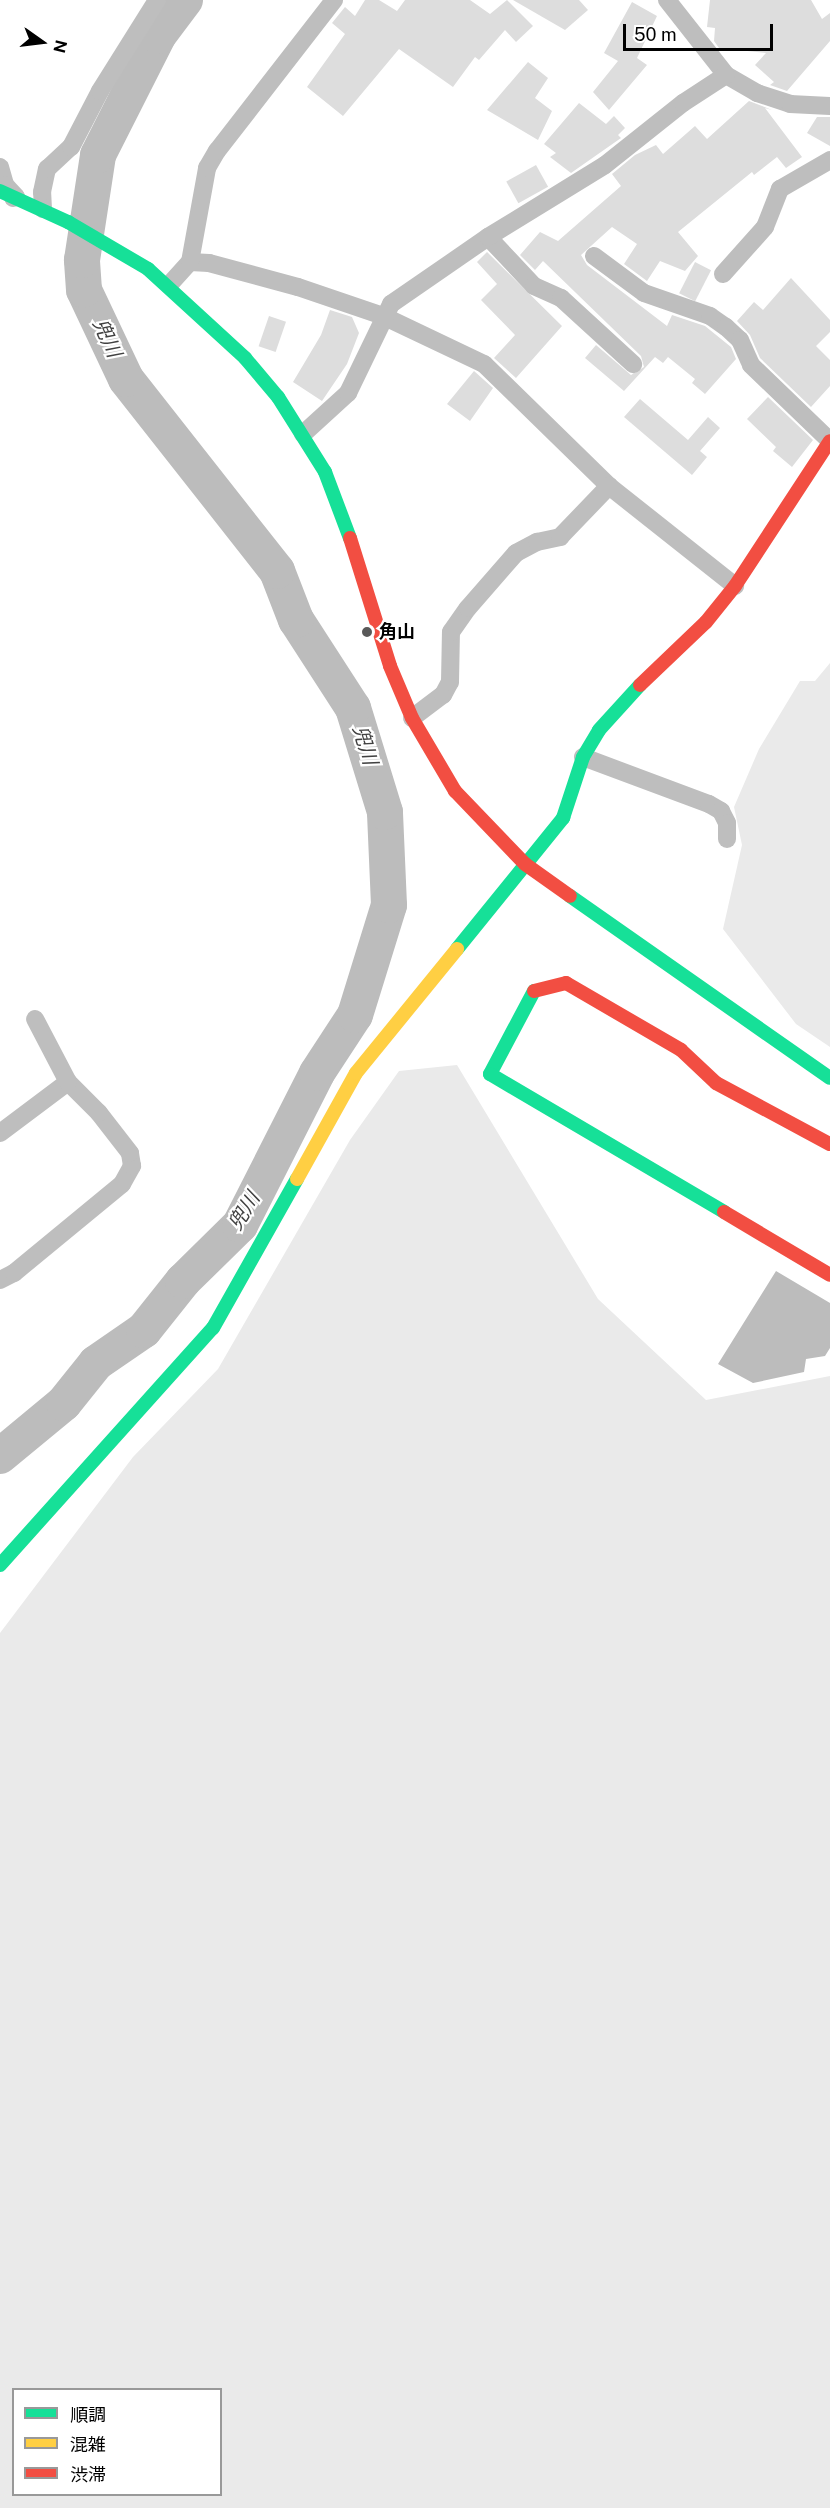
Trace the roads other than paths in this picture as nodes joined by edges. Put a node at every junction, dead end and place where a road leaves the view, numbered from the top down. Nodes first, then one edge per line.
1 (157, 0) edge
2 (334, 0) edge
3 (667, 0) edge
4 (726, 75) junction
5 (830, 106) edge
6 (830, 160) edge
7 (0, 167) edge
8 (5, 197) edge
9 (43, 209) junction
10 (488, 237) junction
11 (594, 255) dead end
12 (190, 262) junction
13 (723, 274) dead end
14 (166, 283) junction
15 (383, 316) junction
16 (633, 364) dead end
17 (303, 434) junction
18 (830, 441) edge
19 (609, 486) junction
20 (735, 586) junction
21 (412, 718) junction
22 (583, 757) junction
23 (727, 839) dead end
24 (525, 864) junction
25 (35, 1019) dead end
26 (830, 1078) edge
27 (68, 1082) junction
28 (0, 1133) edge
29 (830, 1144) edge
30 (830, 1275) edge
31 (0, 1280) edge
32 (0, 1565) edge

1 - 9 street
2 - 12 street
3 - 4 street
4 - 5 street
4 - 10 street
6 - 13 street
7 - 8 street
8 - 9 street
9 - 14 street
10 - 15 street
10 - 16 street
11 - 18 street
12 - 14 street
12 - 15 street
14 - 17 street
15 - 17 street
15 - 19 street
17 - 21 street
18 - 20 street
19 - 20 street
19 - 21 street
20 - 22 street
21 - 24 street
22 - 23 street
22 - 24 street
24 - 26 street
24 - 32 street
25 - 27 street
27 - 28 street
27 - 31 street
29 - 30 street

